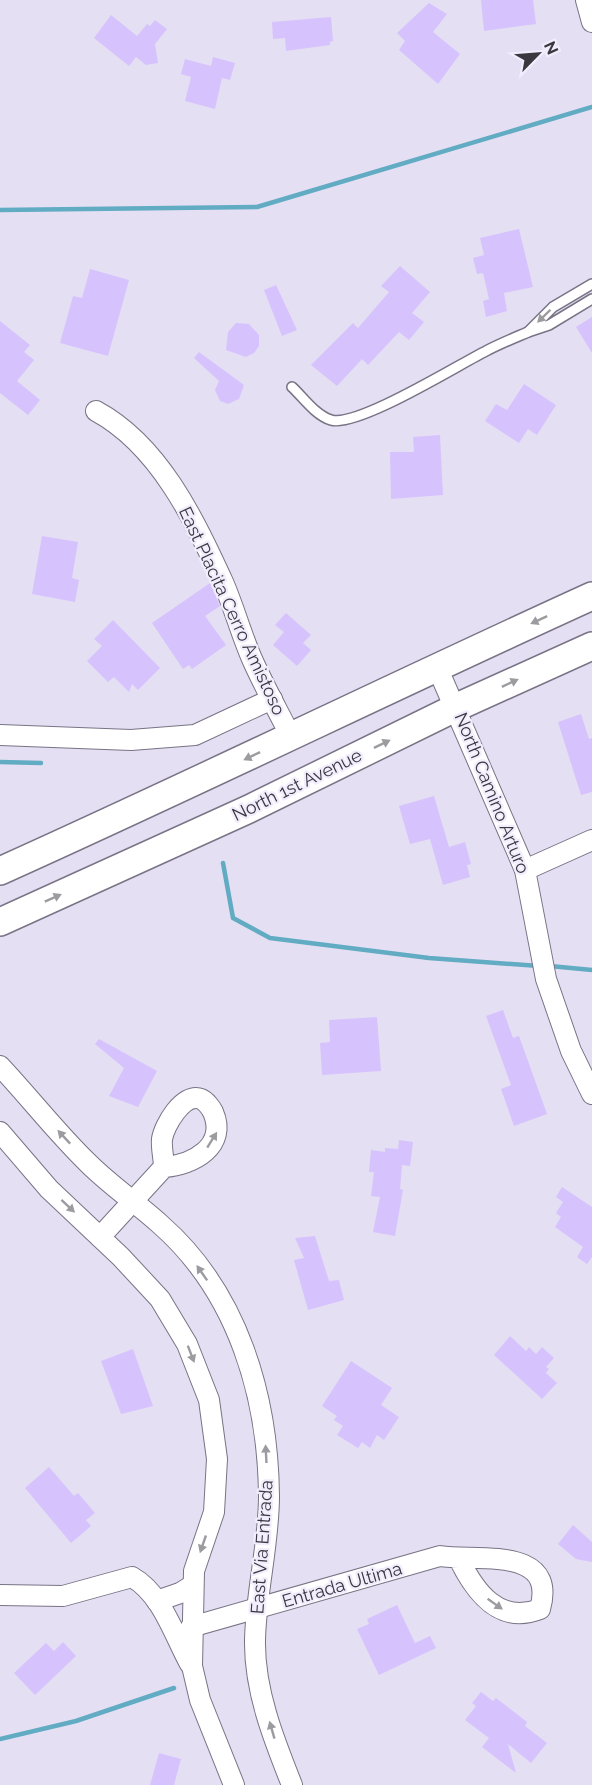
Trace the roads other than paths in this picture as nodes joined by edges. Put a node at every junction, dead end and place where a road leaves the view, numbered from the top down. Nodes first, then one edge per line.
1 (586, 0) edge
2 (592, 22) edge
3 (592, 284) edge
4 (592, 299) edge
5 (528, 332) junction
6 (292, 387) dead end
7 (96, 411) dead end
8 (592, 596) edge
9 (592, 646) edge
10 (437, 667) junction
11 (272, 699) junction
12 (457, 708) junction
13 (0, 735) edge
14 (291, 737) junction
15 (592, 840) edge
16 (525, 870) junction
17 (0, 871) edge
18 (0, 922) edge
19 (0, 1066) edge
20 (592, 1094) edge
21 (0, 1132) edge
22 (164, 1167) dead end
23 (133, 1203) junction
24 (100, 1237) junction
25 (459, 1559) dead end
26 (193, 1585) junction
27 (0, 1595) edge
28 (158, 1601) junction
29 (257, 1610) junction
30 (191, 1627) junction
31 (192, 1666) junction
32 (234, 1785) edge
33 (292, 1785) edge

1 - 2 street
3 -> 5 lane
4 - 5 lane
5 - 6 lane
7 - 11 street, East Placita Cerro Amistoso
8 -> 10 main road
12 -> 9 main road, North 1st Avenue
10 - 12 street, North Camino Arturo
10 - 14 main road
11 - 13 street
11 - 14 street, East Placita Cerro Amistoso
12 - 16 street, North Camino Arturo
18 -> 12 main road, North 1st Avenue
14 -> 17 main road
15 - 16 street
16 - 20 street, North Camino Arturo
23 -> 19 street, East Via Entrada
21 -> 24 street
22 - 23 street
23 - 24 street
29 -> 23 street, East Via Entrada
24 -> 26 street
25 - 29 street, Entrada Ultima
26 - 28 street
26 - 30 street
27 - 28 street
28 - 31 street
29 - 30 street, Entrada Ultima
33 -> 29 street, East Via Entrada
30 - 31 street
31 - 32 street

